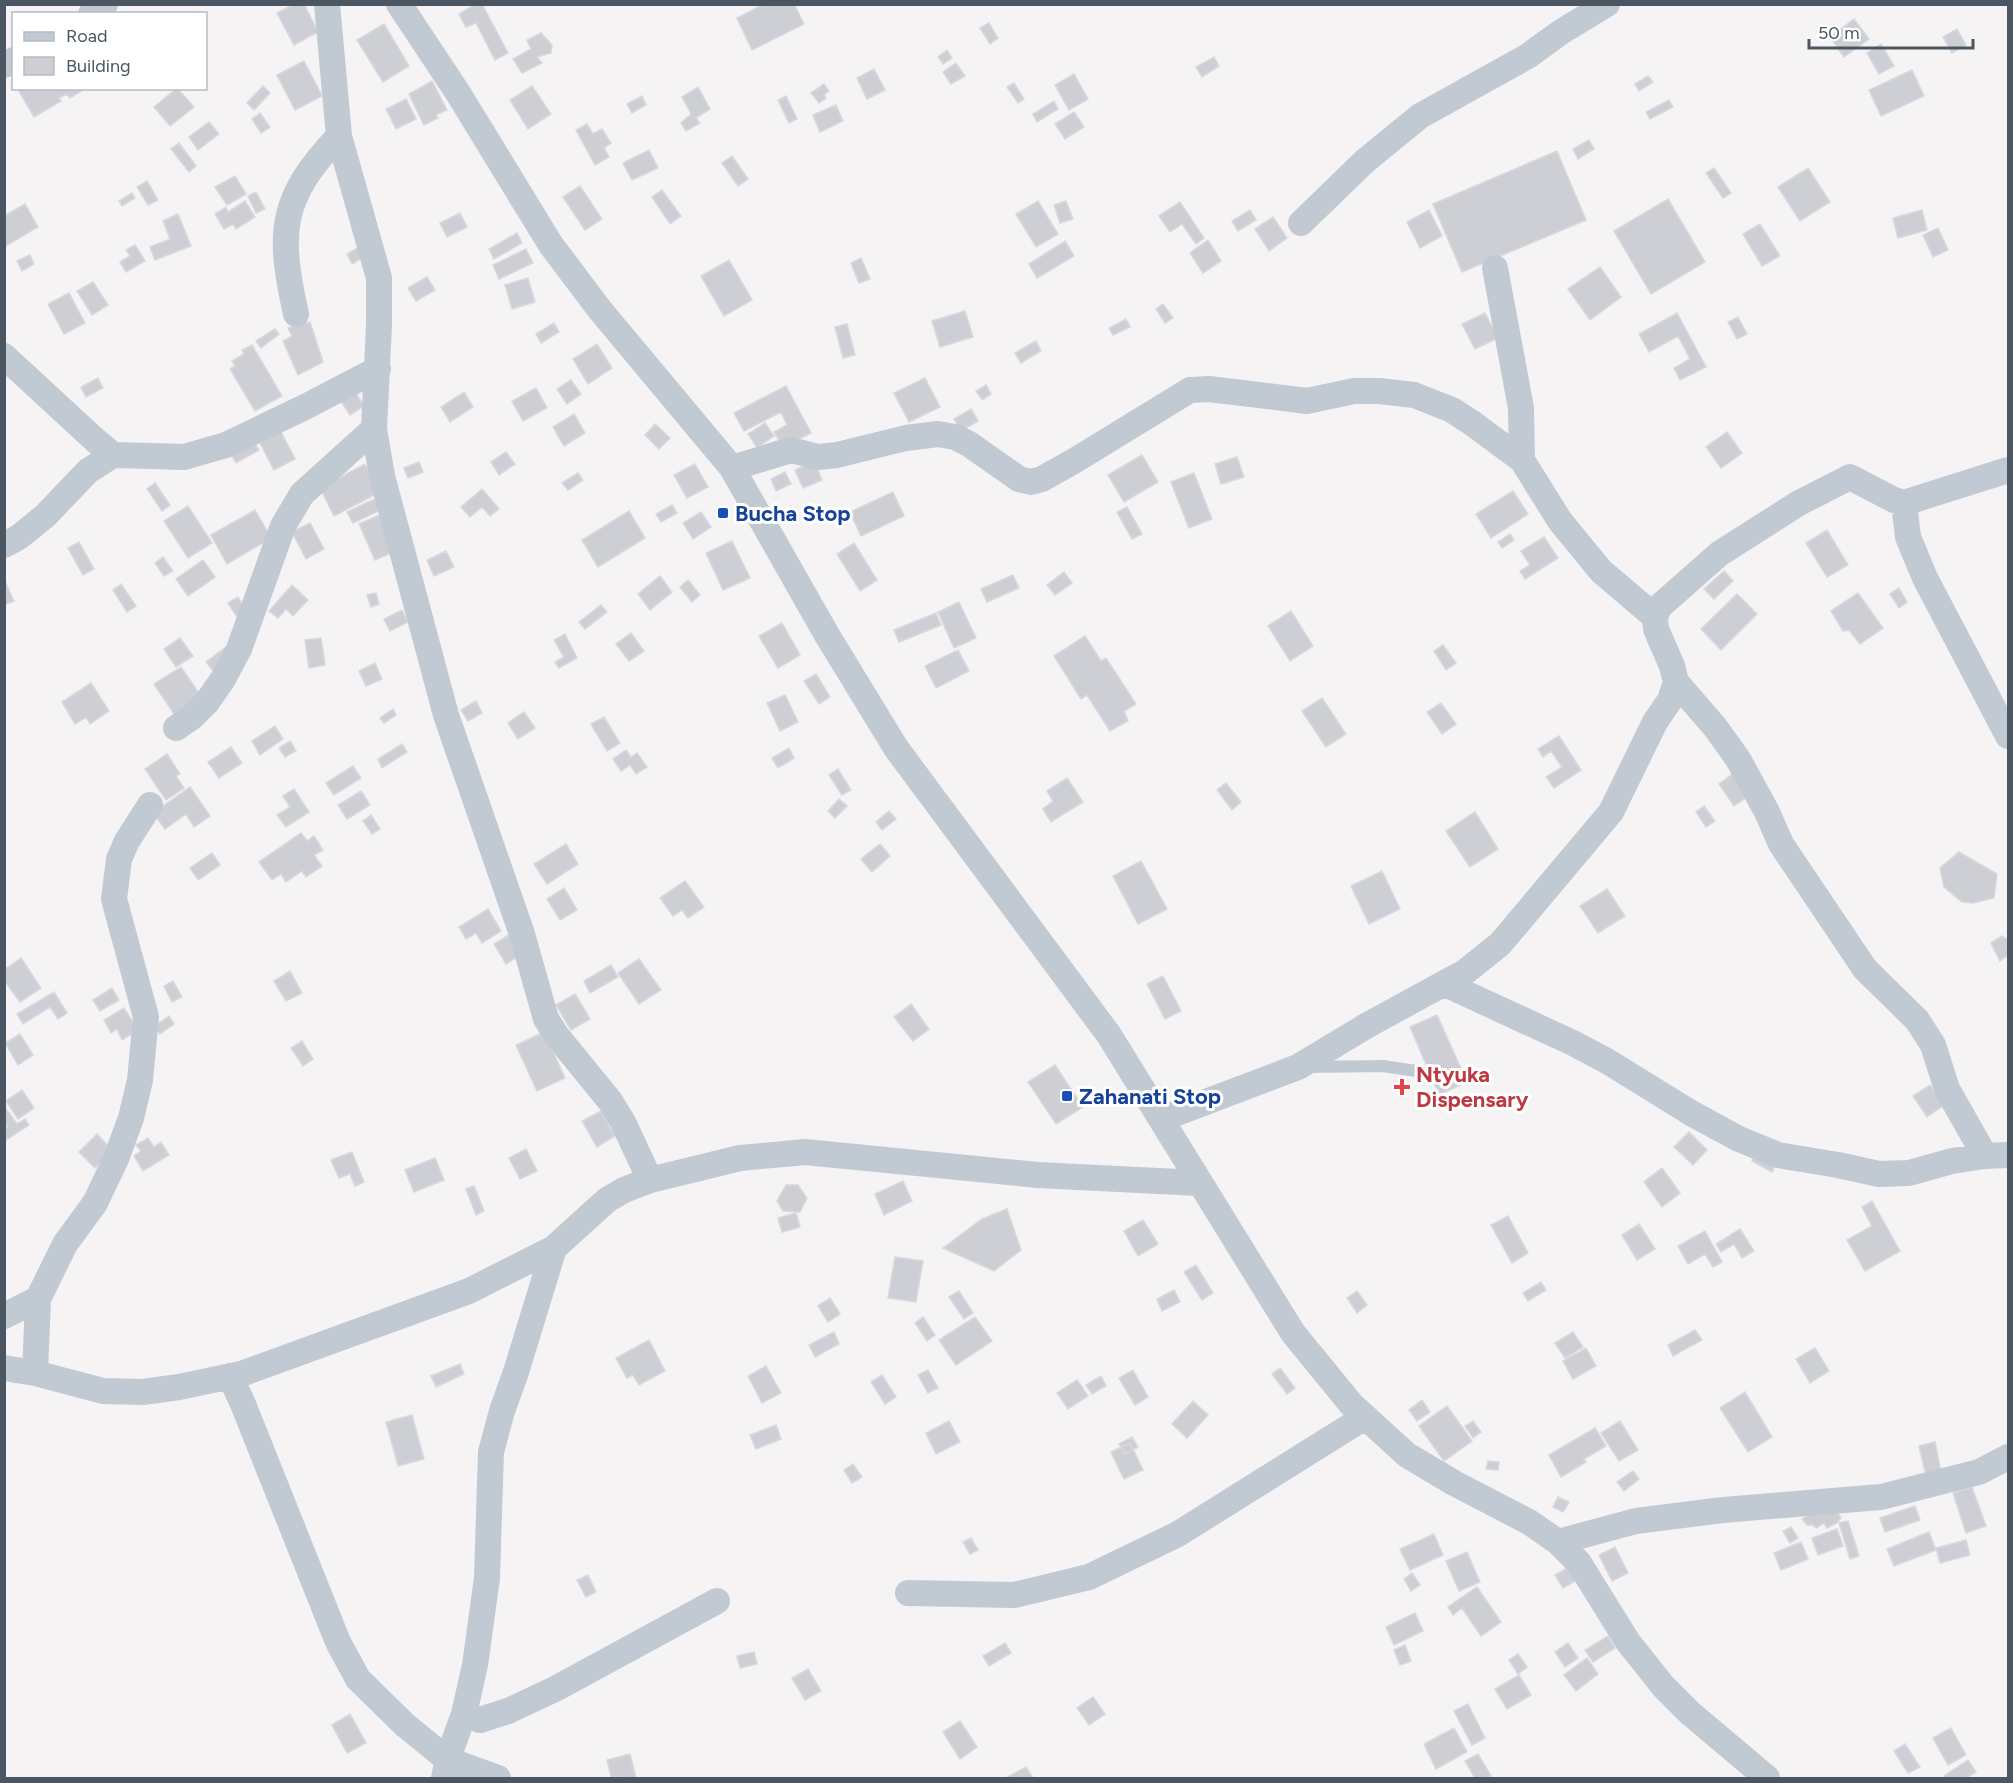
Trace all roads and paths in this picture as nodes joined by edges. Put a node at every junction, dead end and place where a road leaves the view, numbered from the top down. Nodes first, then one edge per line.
1 (327, 4) edge
2 (399, 4) edge
3 (1607, 4) edge
4 (339, 136) junction
5 (1301, 223) dead end
6 (1496, 268) dead end
7 (296, 314) dead end
8 (4, 356) edge
9 (378, 369) junction
10 (374, 429) junction
11 (113, 455) junction
12 (1522, 460) junction
13 (732, 468) junction
14 (2008, 470) edge
15 (1904, 503) junction
16 (4, 545) edge
17 (1655, 617) junction
18 (1676, 682) junction
19 (176, 728) dead end
20 (2008, 736) edge
21 (150, 805) dead end
22 (1445, 984) junction
23 (1298, 1067) junction
24 (1423, 1072) dead end
25 (1161, 1119) junction
26 (1997, 1155) edge
27 (650, 1180) junction
28 (1199, 1183) junction
29 (554, 1248) junction
30 (38, 1299) junction
31 (4, 1316) edge
32 (4, 1368) edge
33 (35, 1373) junction
34 (230, 1376) junction
35 (1365, 1417) junction
36 (2008, 1457) edge
37 (1558, 1542) junction
38 (908, 1593) dead end
39 (717, 1601) dead end
40 (464, 1714) junction
41 (446, 1769) edge
42 (498, 1779) edge
43 (1767, 1779) edge

1 - 4 street
2 - 13 street
3 - 5 street
4 - 7 street
4 - 9 street
6 - 12 street
8 - 11 street
9 - 10 street
9 - 11 street
10 - 19 street
10 - 27 street
11 - 16 street
12 - 13 street
12 - 17 street
13 - 25 street
14 - 15 street
15 - 17 street
15 - 20 street
17 - 18 street
18 - 22 street
18 - 26 street
21 - 30 street
22 - 23 street
22 - 26 street
23 - 24 lane
23 - 25 street
25 - 28 street
27 - 28 street
27 - 29 street
28 - 35 street
29 - 34 street
29 - 40 street
30 - 31 street
30 - 33 street
32 - 33 street
33 - 34 street
34 - 41 street
35 - 37 street
35 - 38 street
36 - 37 street
37 - 43 street
39 - 40 street
40 - 41 street
41 - 42 street

